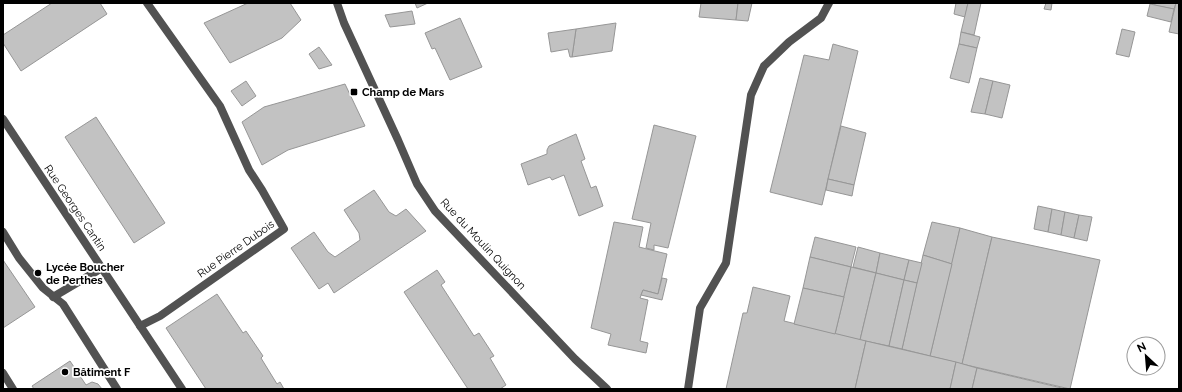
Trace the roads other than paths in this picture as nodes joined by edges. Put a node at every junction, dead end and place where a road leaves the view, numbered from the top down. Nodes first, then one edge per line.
1 (147, 3) edge
2 (337, 3) edge
3 (829, 3) edge
4 (3, 119) edge
5 (3, 232) edge
6 (102, 268) junction
7 (54, 297) junction
8 (140, 326) junction
9 (3, 373) edge
10 (13, 389) edge
11 (117, 389) edge
12 (182, 389) edge
13 (607, 389) edge
14 (688, 389) edge

1 - 8 street, Rue Pierre Dubois
2 - 13 street, Rue du Moulin Quignon
3 - 14 street
4 - 6 street, Rue Georges Cantin
5 - 7 street
6 - 7 street
6 - 8 street, Rue Georges Cantin
7 - 11 street
8 - 12 street, Rue Georges Cantin
9 - 10 street

